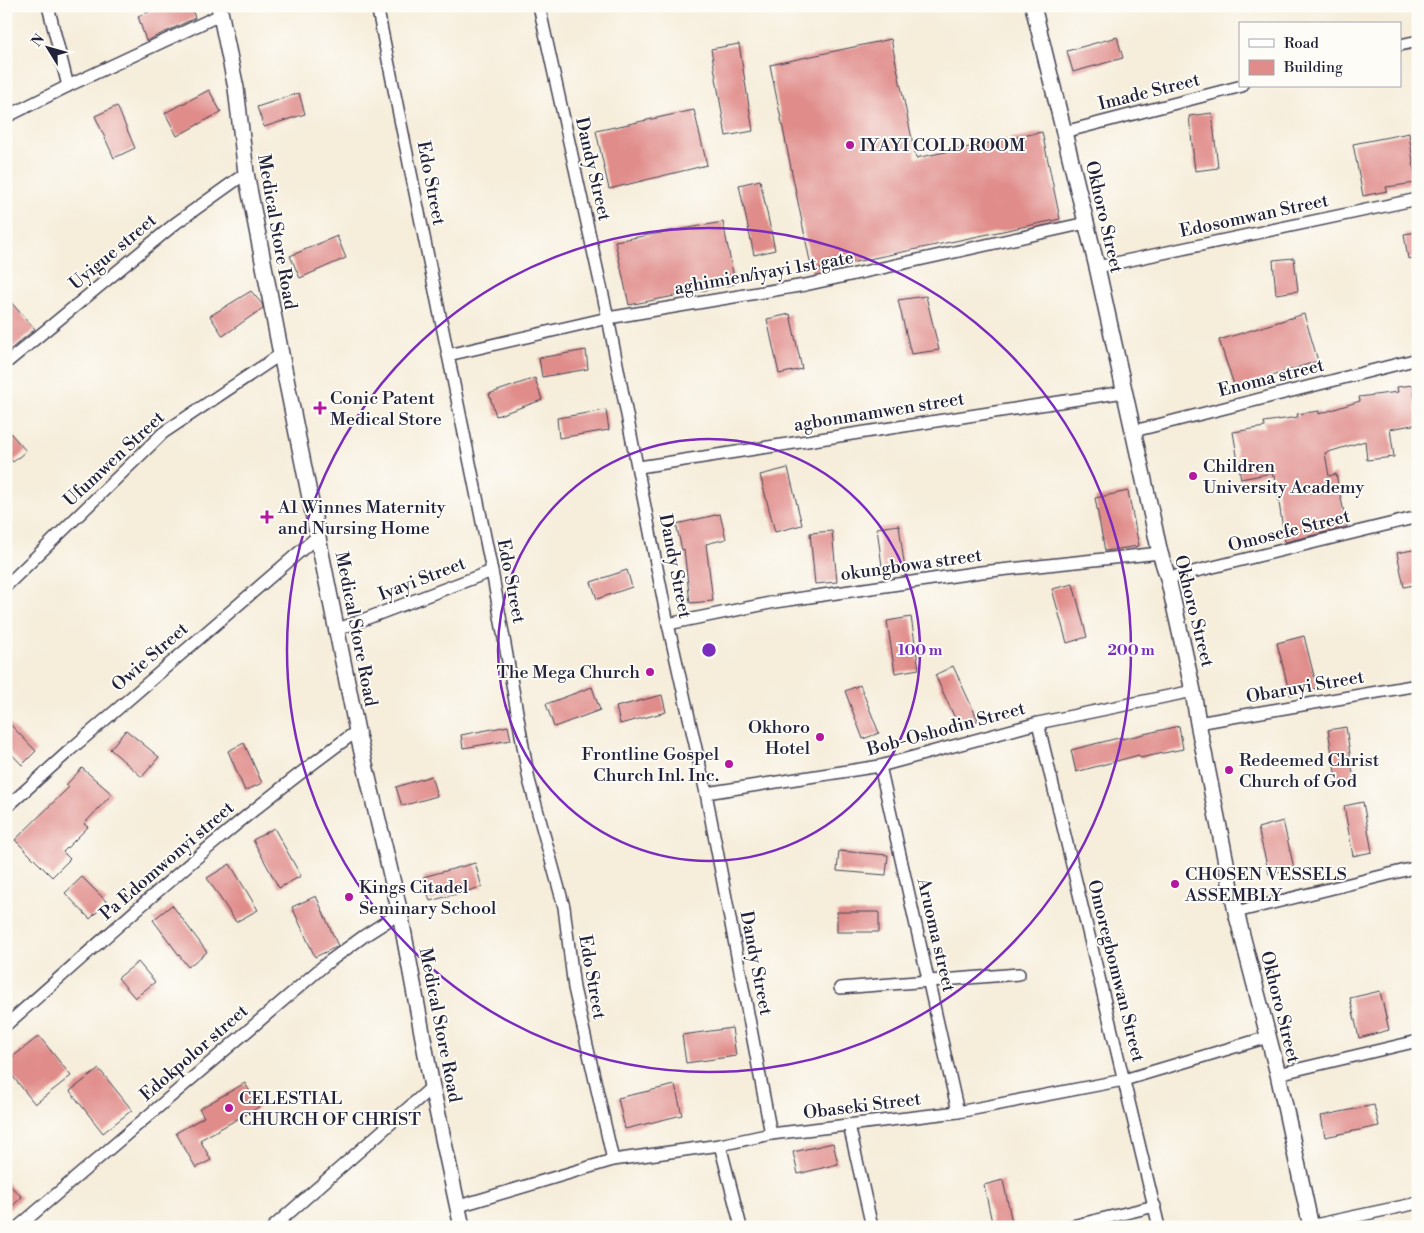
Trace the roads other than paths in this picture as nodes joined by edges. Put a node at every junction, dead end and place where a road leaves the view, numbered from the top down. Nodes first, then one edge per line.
1 (48, 6) edge
2 (377, 6) edge
3 (539, 6) edge
4 (1034, 6) edge
5 (220, 10) edge
6 (1418, 41) edge
7 (1402, 45) edge
8 (68, 86) junction
9 (1239, 87) edge
10 (6, 117) edge
11 (1064, 132) junction
12 (246, 173) junction
13 (1418, 199) edge
14 (1086, 224) junction
15 (1097, 267) junction
16 (608, 318) junction
17 (281, 354) junction
18 (448, 356) junction
19 (1418, 358) edge
20 (6, 363) edge
21 (1124, 392) junction
22 (1134, 431) junction
23 (639, 467) junction
24 (1418, 517) edge
25 (319, 535) junction
26 (1160, 553) junction
27 (492, 571) junction
28 (1168, 578) junction
29 (6, 586) edge
30 (668, 624) junction
31 (336, 630) junction
32 (1418, 685) edge
33 (1193, 691) junction
34 (1038, 723) junction
35 (1198, 723) junction
36 (358, 731) junction
37 (880, 766) junction
38 (706, 793) junction
39 (6, 808) edge
40 (1418, 867) edge
41 (1236, 912) junction
42 (400, 913) junction
43 (1020, 974) dead end
44 (928, 982) junction
45 (840, 988) dead end
46 (6, 1025) edge
47 (1268, 1037) junction
48 (1418, 1041) edge
49 (1278, 1074) junction
50 (1124, 1080) junction
51 (432, 1087) junction
52 (958, 1112) junction
53 (849, 1125) junction
54 (771, 1134) junction
55 (720, 1145) junction
56 (613, 1160) junction
57 (1418, 1203) edge
58 (459, 1206) junction
59 (1155, 1206) junction
60 (1310, 1226) edge
61 (18, 1227) edge
62 (273, 1227) edge
63 (462, 1227) edge
64 (740, 1227) edge
65 (872, 1227) edge
66 (1068, 1227) edge
67 (1159, 1227) edge

1 - 8 street
2 - 18 street, Edo Street
3 - 16 street, Dandy Street
4 - 11 street, Okhoro Street
5 - 8 street
5 - 12 street, Medical Store Road
6 - 7 street
8 - 10 street
9 - 11 street, Imade Street
11 - 14 street, Okhoro Street
12 - 17 street, Medical Store Road
12 - 20 street, Uyigue street
13 - 15 street, Edosomwan Street
14 - 15 street, Okhoro Street
14 - 16 street, aghimien/iyayi 1st gate
15 - 21 street, Okhoro Street
16 - 18 street, aghimien/iyayi 1st gate
16 - 23 street, Dandy Street
17 - 25 street, Medical Store Road
17 - 29 street, Ufumwen Street
18 - 27 street, Edo Street
19 - 22 street, Enoma street
21 - 22 street, Okhoro Street
21 - 23 street, agbonmamwen street
22 - 26 street, Okhoro Street
23 - 30 street, Dandy Street
24 - 28 street, Omosefe Street
25 - 31 street, Medical Store Road
25 - 39 street, Owie Street
26 - 28 street, Okhoro Street
26 - 30 street, okungbowa street
27 - 31 street, Iyayi Street
27 - 56 street, Edo Street
28 - 33 street, Okhoro Street
30 - 38 street, Dandy Street
31 - 36 street, Medical Store Road
32 - 35 street, Obaruyi Street
33 - 34 street, Bob-Oshodin Street
33 - 35 street, Okhoro Street
34 - 37 street, Bob-Oshodin Street
34 - 50 street, Omoregbomwan Street
35 - 41 street, Okhoro Street
36 - 42 street, Medical Store Road
36 - 46 street, Pa Edomwonyi street
37 - 38 street, Bob-Oshodin Street
37 - 44 street, Aruoma street
38 - 54 street, Dandy Street
40 - 41 street
41 - 47 street, Okhoro Street
42 - 51 street, Medical Store Road
42 - 61 street, Edokpolor street
43 - 44 street
44 - 45 street
44 - 52 street, Aruoma street
47 - 49 street, Okhoro Street
47 - 50 street, Obaseki Street
48 - 49 street
49 - 60 street, Okhoro Street
50 - 52 street, Obaseki Street
50 - 59 street, Omoregbomwan Street
51 - 58 street, Medical Store Road
51 - 62 street
52 - 53 street, Obaseki Street
53 - 54 street, Obaseki Street
53 - 65 street
54 - 55 street, Obaseki Street
55 - 56 street, Obaseki Street
55 - 64 street
56 - 58 street, Obaseki Street
57 - 60 street
58 - 63 street, Medical Store Road
59 - 66 street
59 - 67 street, Omoregbomwan Street

